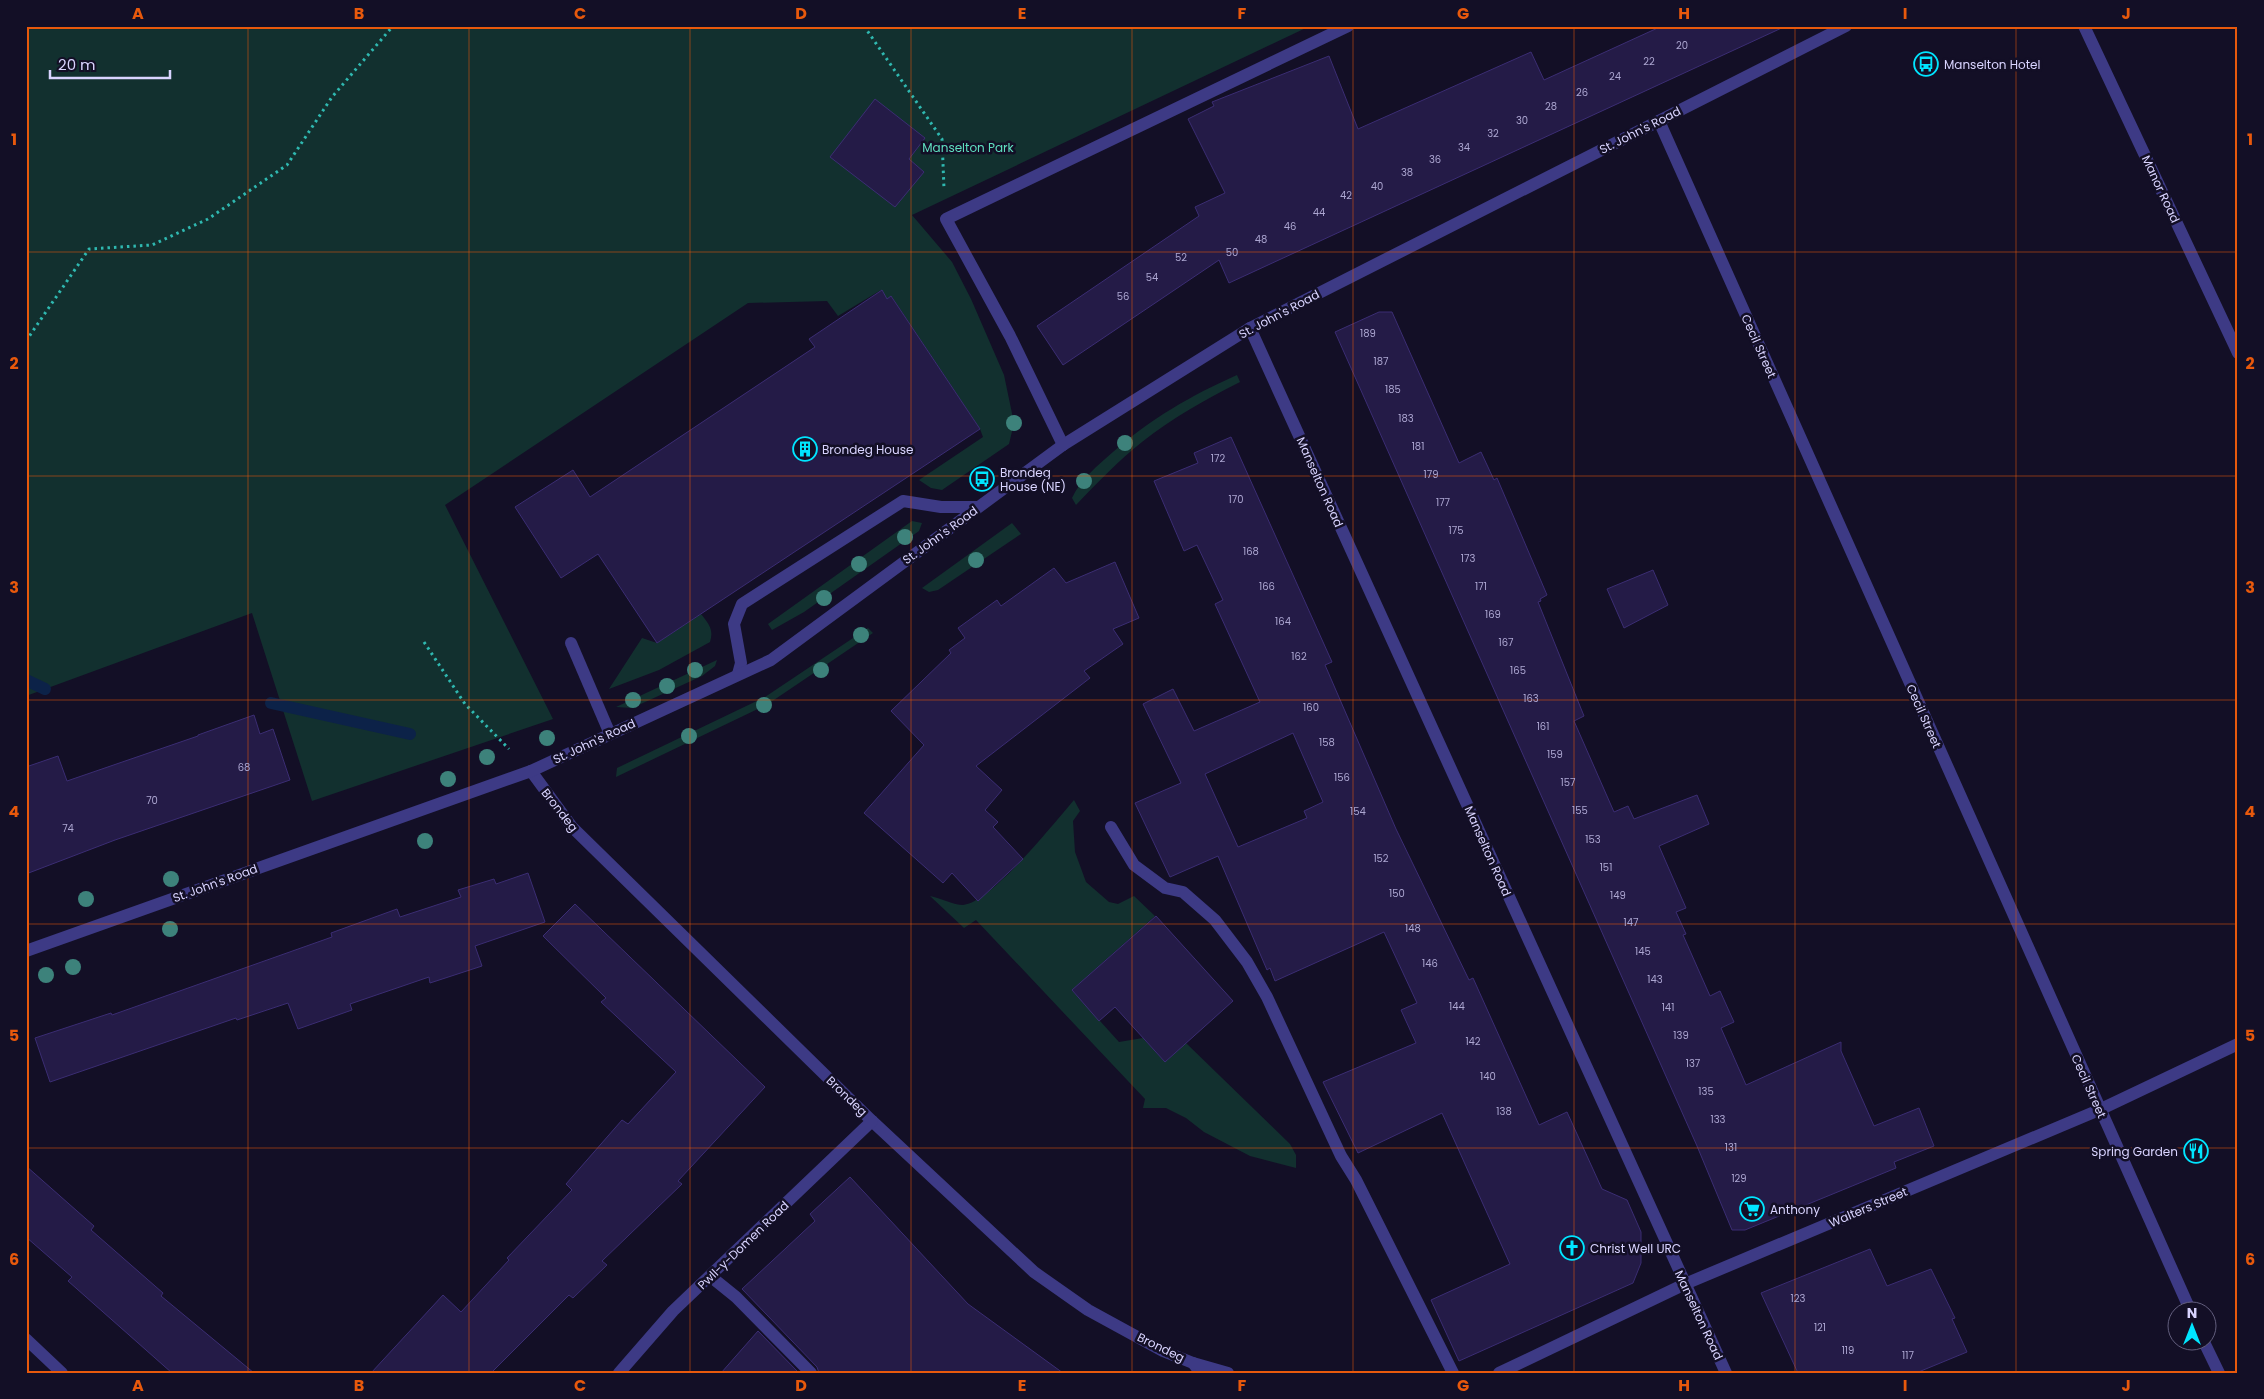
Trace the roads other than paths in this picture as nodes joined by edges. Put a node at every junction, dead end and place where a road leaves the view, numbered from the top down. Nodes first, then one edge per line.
1 (1348, 26) edge
2 (1846, 26) edge
3 (2084, 26) edge
4 (1659, 120) junction
5 (1250, 328) junction
6 (2238, 353) edge
7 (1063, 445) junction
8 (977, 507) junction
9 (571, 643) dead end
10 (738, 674) junction
11 (610, 734) junction
12 (531, 771) junction
13 (1111, 827) dead end
14 (26, 951) edge
15 (2238, 1044) edge
16 (2099, 1110) junction
17 (872, 1121) junction
18 (710, 1276) junction
19 (1685, 1284) junction
20 (2186, 1302) edge
21 (26, 1339) edge
22 (2209, 1352) edge
23 (1197, 1368) edge
24 (62, 1373) edge
25 (618, 1373) edge
26 (811, 1373) edge
27 (1228, 1373) edge
28 (1454, 1373) edge
29 (1500, 1373) edge
30 (1726, 1373) edge
31 (2219, 1373) edge

1 - 7 street
2 - 4 street, St. John's Road
3 - 6 street, Manor Road
4 - 5 street, St. John's Road
4 - 16 street, Cecil Street
5 - 7 street, St. John's Road
5 - 19 street, Manselton Road
7 - 8 street, St. John's Road
8 - 10 street, St. John's Road
8 - 10 street
9 - 11 street
10 - 11 street, St. John's Road
11 - 12 street, St. John's Road
12 - 14 street, St. John's Road
12 - 17 street, Brondeg
13 - 28 street
15 - 16 street, Walters Street
16 - 19 street, Walters Street
16 - 20 street, Cecil Street
17 - 18 street, Pwll-y-Domen Road
17 - 23 street, Brondeg
18 - 25 street, Pwll-y-Domen Road
18 - 26 street
19 - 29 street, Walters Street
19 - 30 street, Manselton Road
21 - 24 street
22 - 31 street
23 - 27 street

